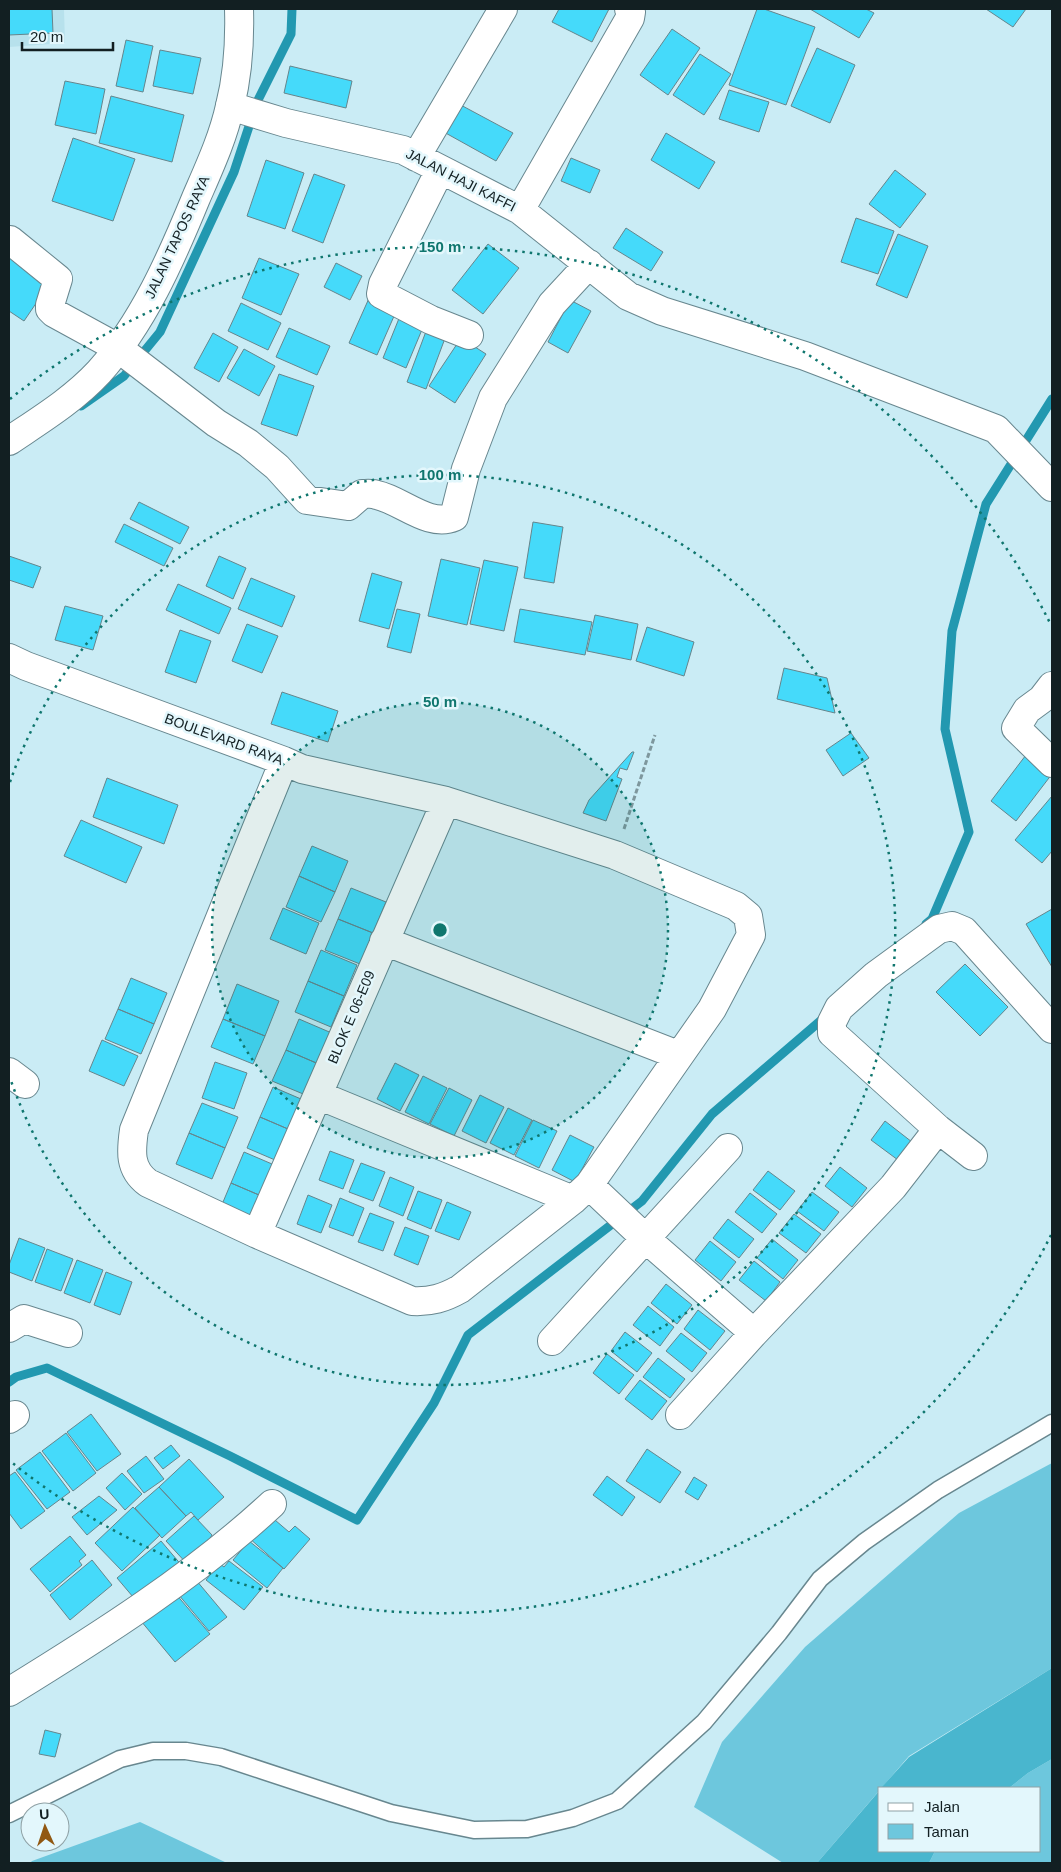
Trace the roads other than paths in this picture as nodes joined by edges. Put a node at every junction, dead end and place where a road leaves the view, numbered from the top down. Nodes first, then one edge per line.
1 (239, 9) edge
2 (503, 9) edge
3 (629, 9) edge
4 (237, 109) junction
5 (416, 157) junction
6 (440, 170) junction
7 (520, 210) junction
8 (10, 240) dead end
9 (589, 264) junction
10 (469, 335) dead end
11 (132, 359) junction
12 (9, 440) edge
13 (1052, 487) edge
14 (9, 658) edge
15 (1052, 686) edge
16 (284, 761) junction
17 (1052, 763) edge
18 (446, 801) junction
19 (384, 941) junction
20 (1052, 1029) edge
21 (678, 1055) junction
22 (318, 1094) junction
23 (938, 1128) junction
24 (728, 1148) dead end
25 (973, 1156) dead end
26 (588, 1194) junction
27 (257, 1234) junction
28 (646, 1239) junction
29 (14, 1320) edge
30 (68, 1333) dead end
31 (754, 1333) junction
32 (552, 1341) dead end
33 (680, 1415) dead end
34 (1052, 1423) edge
35 (272, 1504) dead end
36 (9, 1692) edge
37 (9, 1814) edge

1 - 4 street, JALAN TAPOS RAYA
2 - 5 street
3 - 7 street
4 - 5 street, JALAN HAJI KAFFI
4 - 11 street, JALAN TAPOS RAYA
5 - 6 street, JALAN HAJI KAFFI
6 - 7 street, JALAN HAJI KAFFI
6 - 10 street
7 - 9 street, JALAN HAJI KAFFI
8 - 11 street
9 - 11 street
9 - 13 street, JALAN HAJI KAFFI
11 - 12 street, JALAN TAPOS RAYA
14 - 16 street, BOULEVARD RAYA
15 - 17 street
16 - 18 street, BOULEVARD RAYA
16 - 27 street, BOULEVARD RAYA
18 - 19 street, BLOK E 06-E09
18 - 21 street, BOULEVARD RAYA
19 - 21 street
19 - 22 street, BLOK E 06-E09
20 - 23 street
21 - 26 street, BOULEVARD RAYA
22 - 26 street
22 - 27 street, BLOK E 06-E09
23 - 25 street
23 - 31 street
24 - 28 street
26 - 27 street, BOULEVARD RAYA
26 - 28 street
28 - 31 street
28 - 32 street
29 - 30 street
31 - 33 street
34 - 37 lane
35 - 36 street

